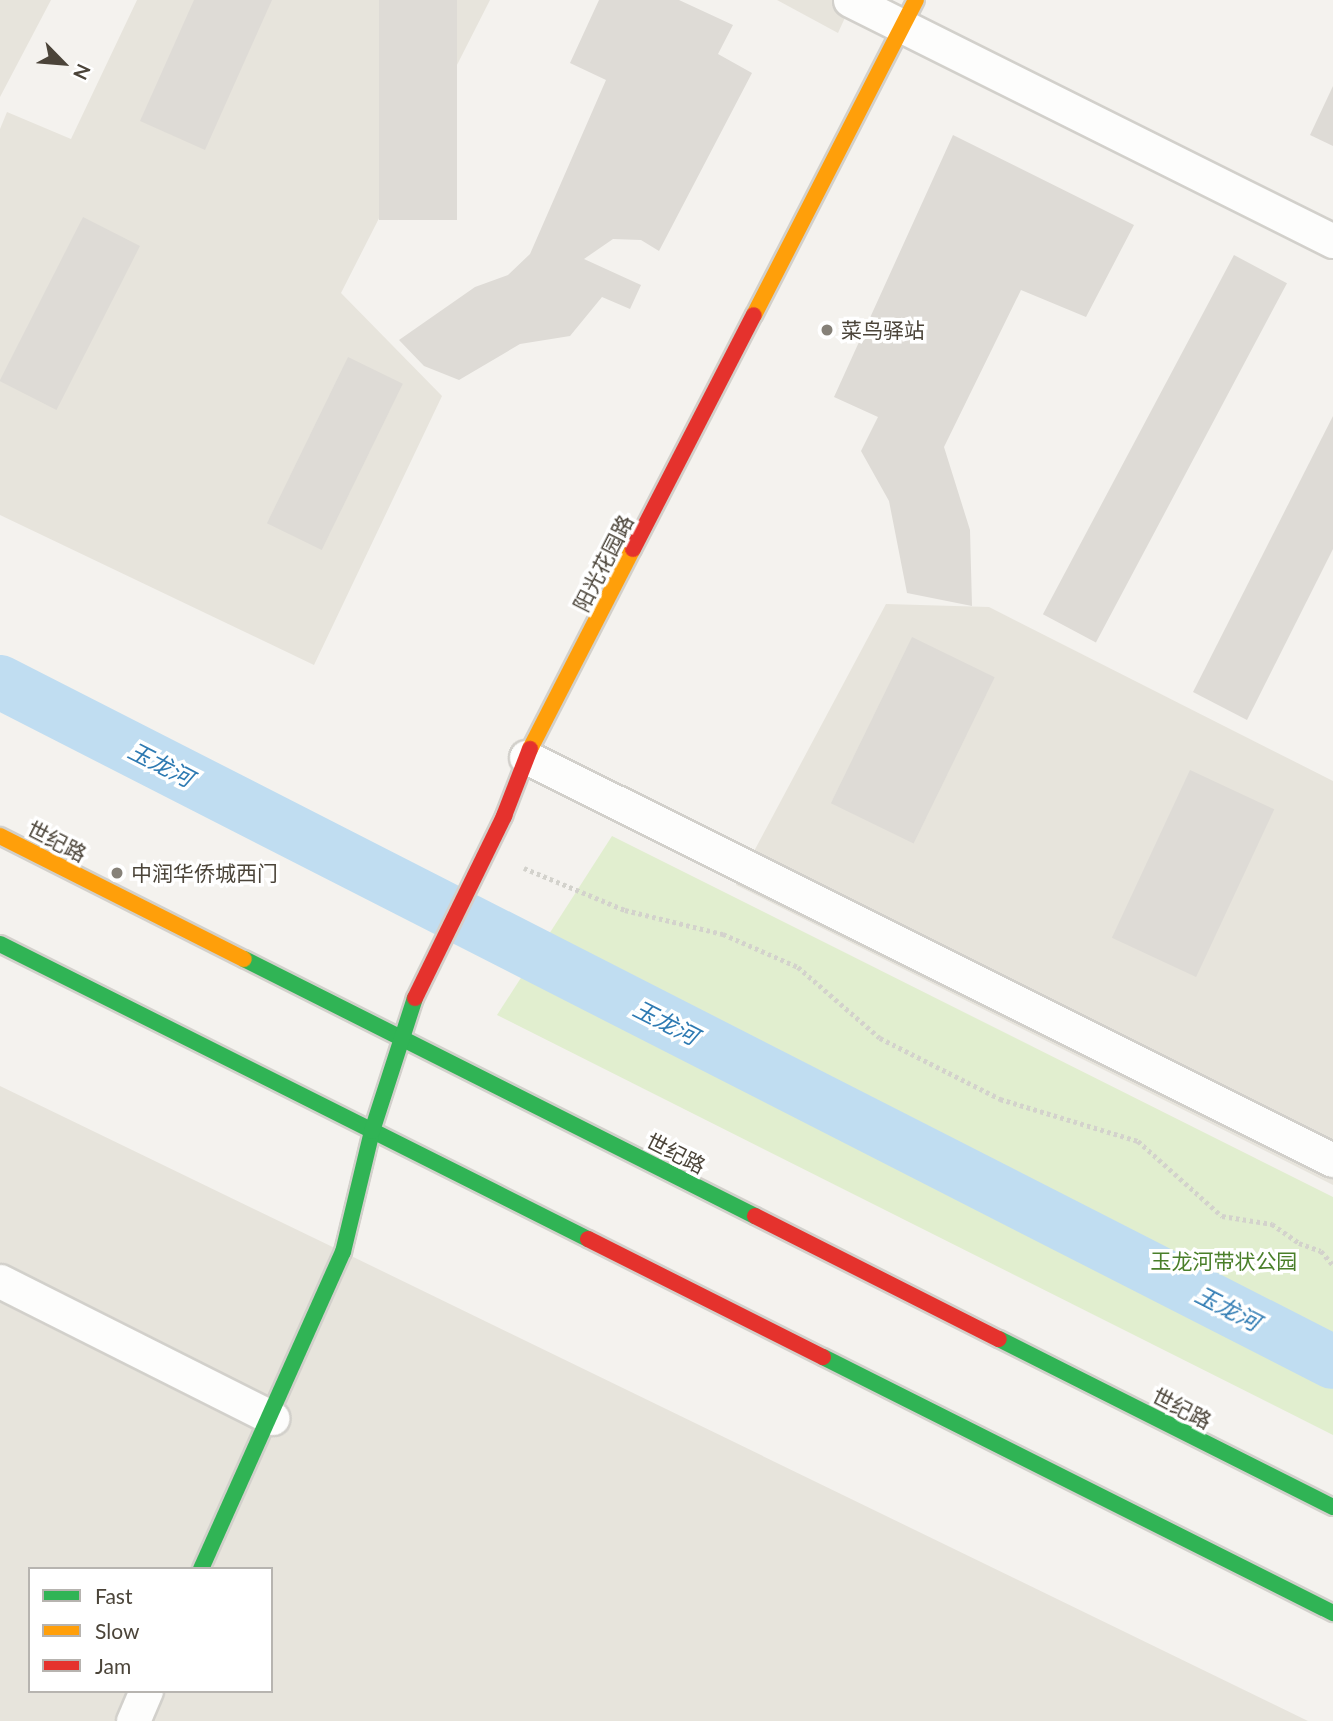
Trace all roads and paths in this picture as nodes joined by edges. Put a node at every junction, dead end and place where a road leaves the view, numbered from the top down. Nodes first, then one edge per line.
1 (850, 0) edge
2 (909, 14) edge
3 (1333, 241) edge
4 (526, 757) junction
5 (0, 836) edge
6 (524, 867) dead end
7 (0, 944) edge
8 (402, 1042) junction
9 (372, 1131) junction
10 (1333, 1160) edge
11 (1333, 1265) edge
12 (0, 1281) edge
13 (272, 1418) junction
14 (1333, 1507) edge
15 (202, 1567) edge
16 (1333, 1613) edge
17 (145, 1693) edge
18 (133, 1721) edge

1 - 2 street
2 - 3 street
2 - 4 main road, 阳光花园路
4 - 8 main road, 阳光花园路
4 - 10 street
5 - 8 main road, 世纪路
6 - 11 path
7 - 9 main road
8 - 9 main road, 阳光花园路
8 - 14 main road, 世纪路
9 - 13 main road, 阳光花园路
9 - 16 main road
12 - 13 street
13 - 15 main road, 阳光花园路
17 - 18 street

